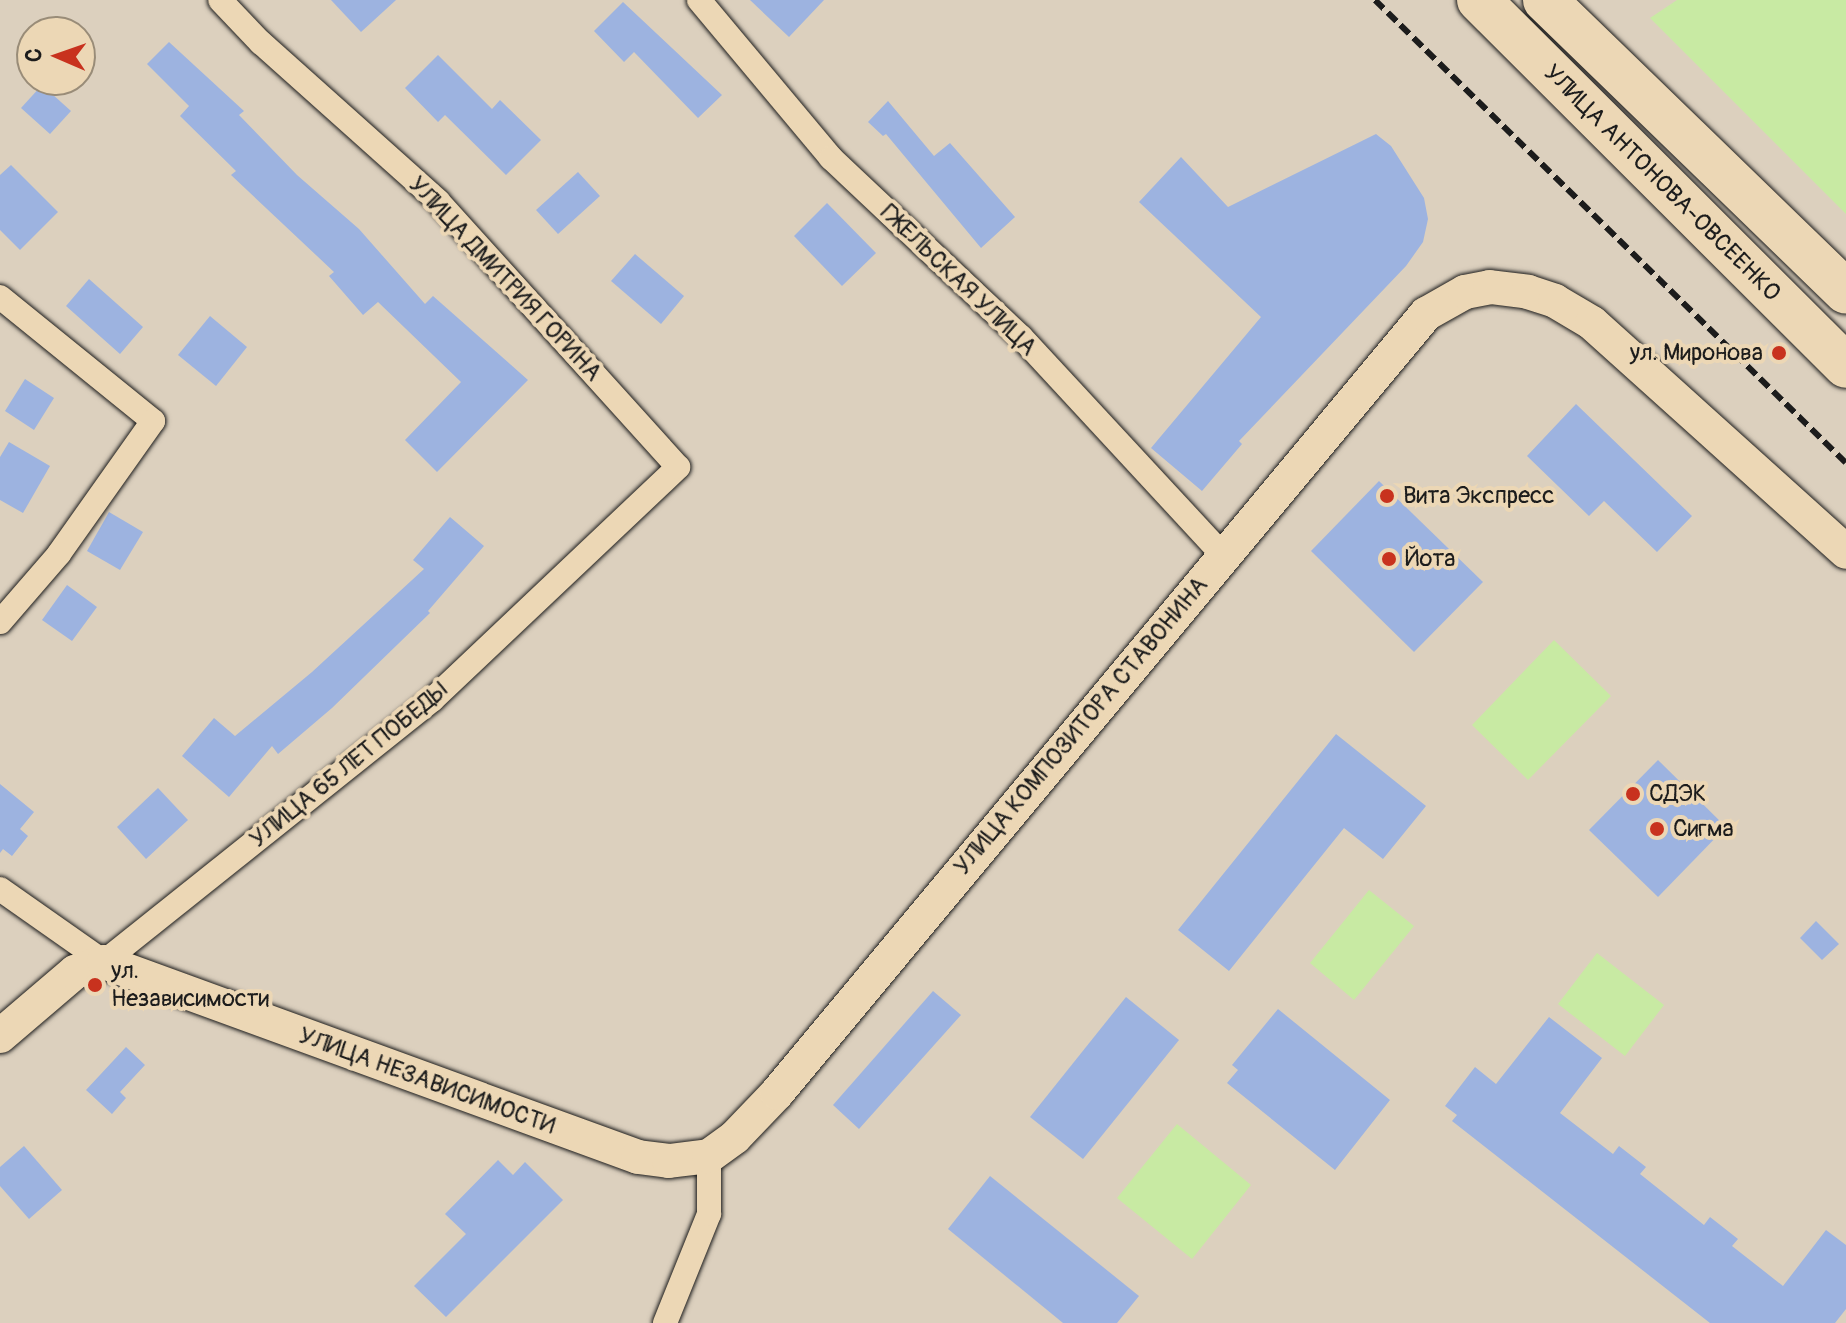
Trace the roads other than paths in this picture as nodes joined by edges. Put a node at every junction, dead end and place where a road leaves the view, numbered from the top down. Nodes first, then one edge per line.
1 (220, 0) edge
2 (699, 0) edge
3 (1479, 0) edge
4 (1545, 0) edge
5 (1846, 292) edge
6 (0, 297) edge
7 (1846, 366) edge
8 (678, 467) joint
9 (1846, 552) edge
10 (1223, 555) junction
11 (0, 622) edge
12 (0, 889) edge
13 (104, 962) junction
14 (0, 1036) edge
15 (722, 1147) junction
16 (665, 1323) edge

1 - 8 street, УЛИЦА ДМИТРИЯ ГОРИНА
2 - 10 street, ГЖЕЛЬСКАЯ УЛИЦА
3 - 7 highway, УЛИЦА АНТОНОВА-ОВСЕЕНКО
4 - 5 highway, УЛИЦА АНТОНОВА-ОВСЕЕНКО
6 - 11 street
8 - 13 street, УЛИЦА 65 ЛЕТ ПОБЕДЫ
9 - 10 street, УЛИЦА КОМПОЗИТОРА СТАВОНИНА
10 - 15 street, УЛИЦА КОМПОЗИТОРА СТАВОНИНА
12 - 13 street, УЛИЦА НЕЗАВИСИМОСТИ
13 - 14 street, УЛИЦА 65 ЛЕТ ПОБЕДЫ
13 - 15 street, УЛИЦА НЕЗАВИСИМОСТИ
15 - 16 street

